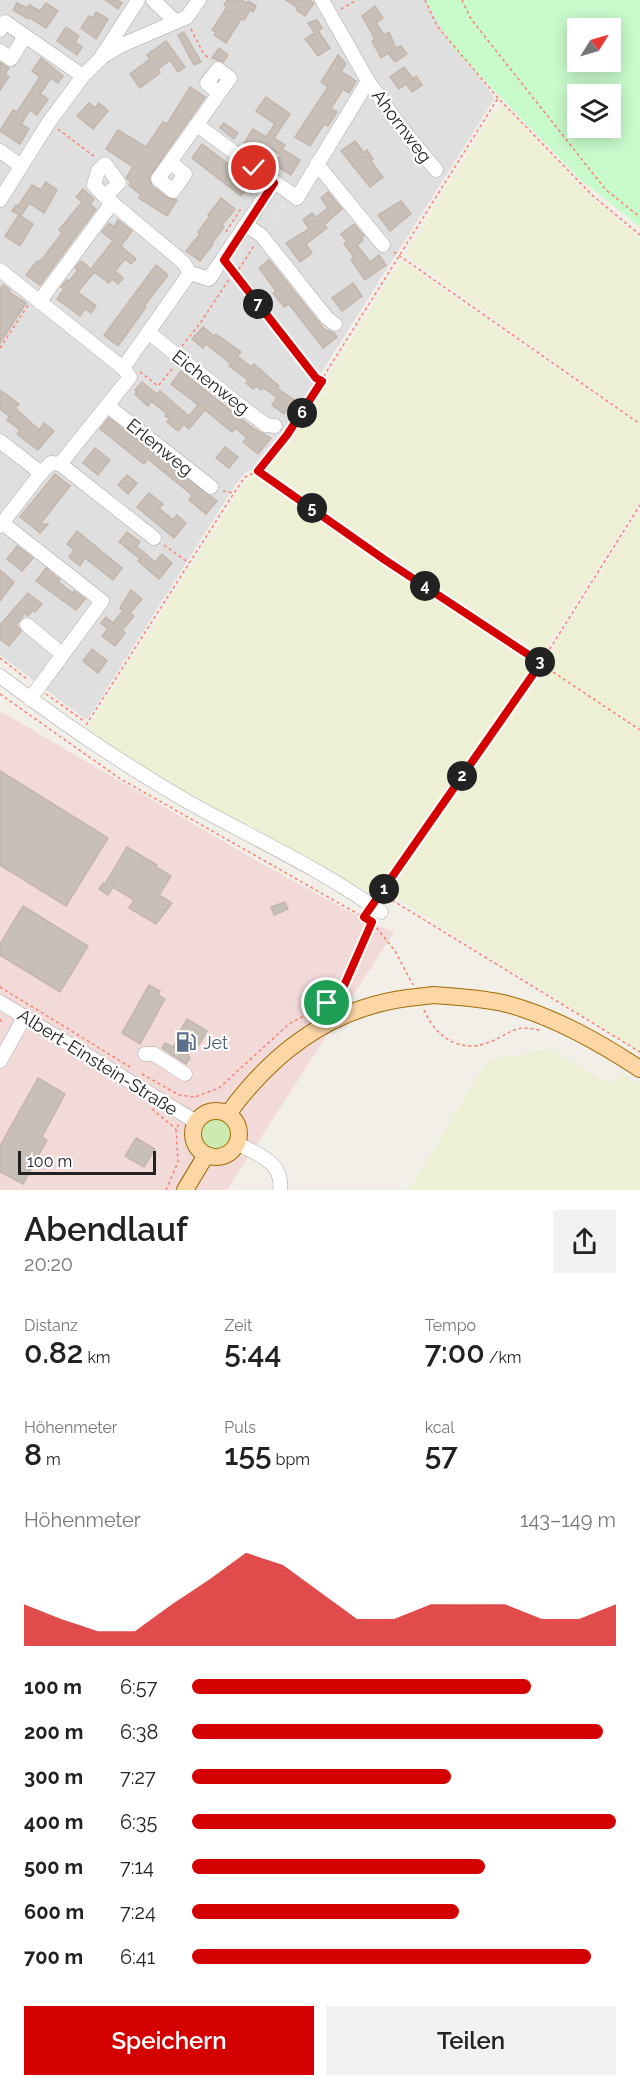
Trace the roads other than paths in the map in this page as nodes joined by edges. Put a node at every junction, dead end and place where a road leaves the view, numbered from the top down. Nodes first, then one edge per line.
1 (138, 0) edge
2 (153, 0) edge
3 (199, 0) edge
4 (322, 0) edge
5 (181, 19) junction
6 (0, 30) edge
7 (25, 36) junction
8 (0, 51) edge
9 (102, 57) junction
10 (218, 69) road end
11 (83, 76) junction
12 (368, 81) junction
13 (197, 125) junction
14 (0, 151) edge
15 (170, 162) dead end
16 (318, 164) junction
17 (21, 166) junction
18 (436, 170) dead end
19 (274, 183) junction
20 (0, 200) edge
21 (109, 200) junction
22 (246, 225) junction
23 (383, 244) dead end
24 (0, 270) edge
25 (190, 273) junction
26 (36, 299) junction
27 (335, 324) dead end
28 (148, 333) junction
29 (123, 368) junction
30 (108, 406) junction
31 (275, 426) dead end
32 (0, 441) edge
33 (60, 464) junction
34 (40, 473) junction
35 (211, 487) dead end
36 (1, 524) edge
37 (154, 538) road end
38 (27, 626) dead end
39 (63, 654) junction
40 (0, 676) edge
41 (30, 699) junction
42 (373, 914) road end
43 (1, 1009) edge
44 (24, 1011) junction
45 (145, 1054) dead end
46 (0, 1061) edge
47 (640, 1069) edge
48 (185, 1074) dead end
49 (228, 1114) junction
50 (196, 1122) junction
51 (237, 1143) junction
52 (206, 1155) junction
53 (185, 1190) edge
54 (280, 1190) edge

1 - 9 street
2 - 5 street
3 - 5 street
4 - 12 street, Ahornweg
5 - 9 street
6 - 7 street
7 - 8 street
7 - 11 street
9 - 11 street
10 - 13 street
11 - 17 street
12 - 16 street
12 - 18 street, Ahornweg
13 - 15 street
13 - 19 street
14 - 17 street
16 - 19 street
16 - 23 street
17 - 20 street
19 - 22 street
21 - 21 street
21 - 25 street
21 - 26 street
22 - 25 street
22 - 27 street
24 - 26 street
25 - 28 street
26 - 29 street
28 - 29 street
28 - 31 street, Eichenweg
29 - 30 street
30 - 33 street
30 - 35 street, Erlenweg
32 - 34 street
33 - 34 street
33 - 37 street
34 - 36 street
36 - 39 street
38 - 39 street
39 - 41 street
40 - 41 street
41 - 42 street
43 - 44 street, Albert-Einstein-Straße
44 - 46 street
44 - 50 street, Albert-Einstein-Straße
45 - 48 street
47 - 49 main road
49 - 50 main road
49 - 51 main road
50 - 52 main road
51 - 52 main road
51 - 54 street
52 - 53 main road

